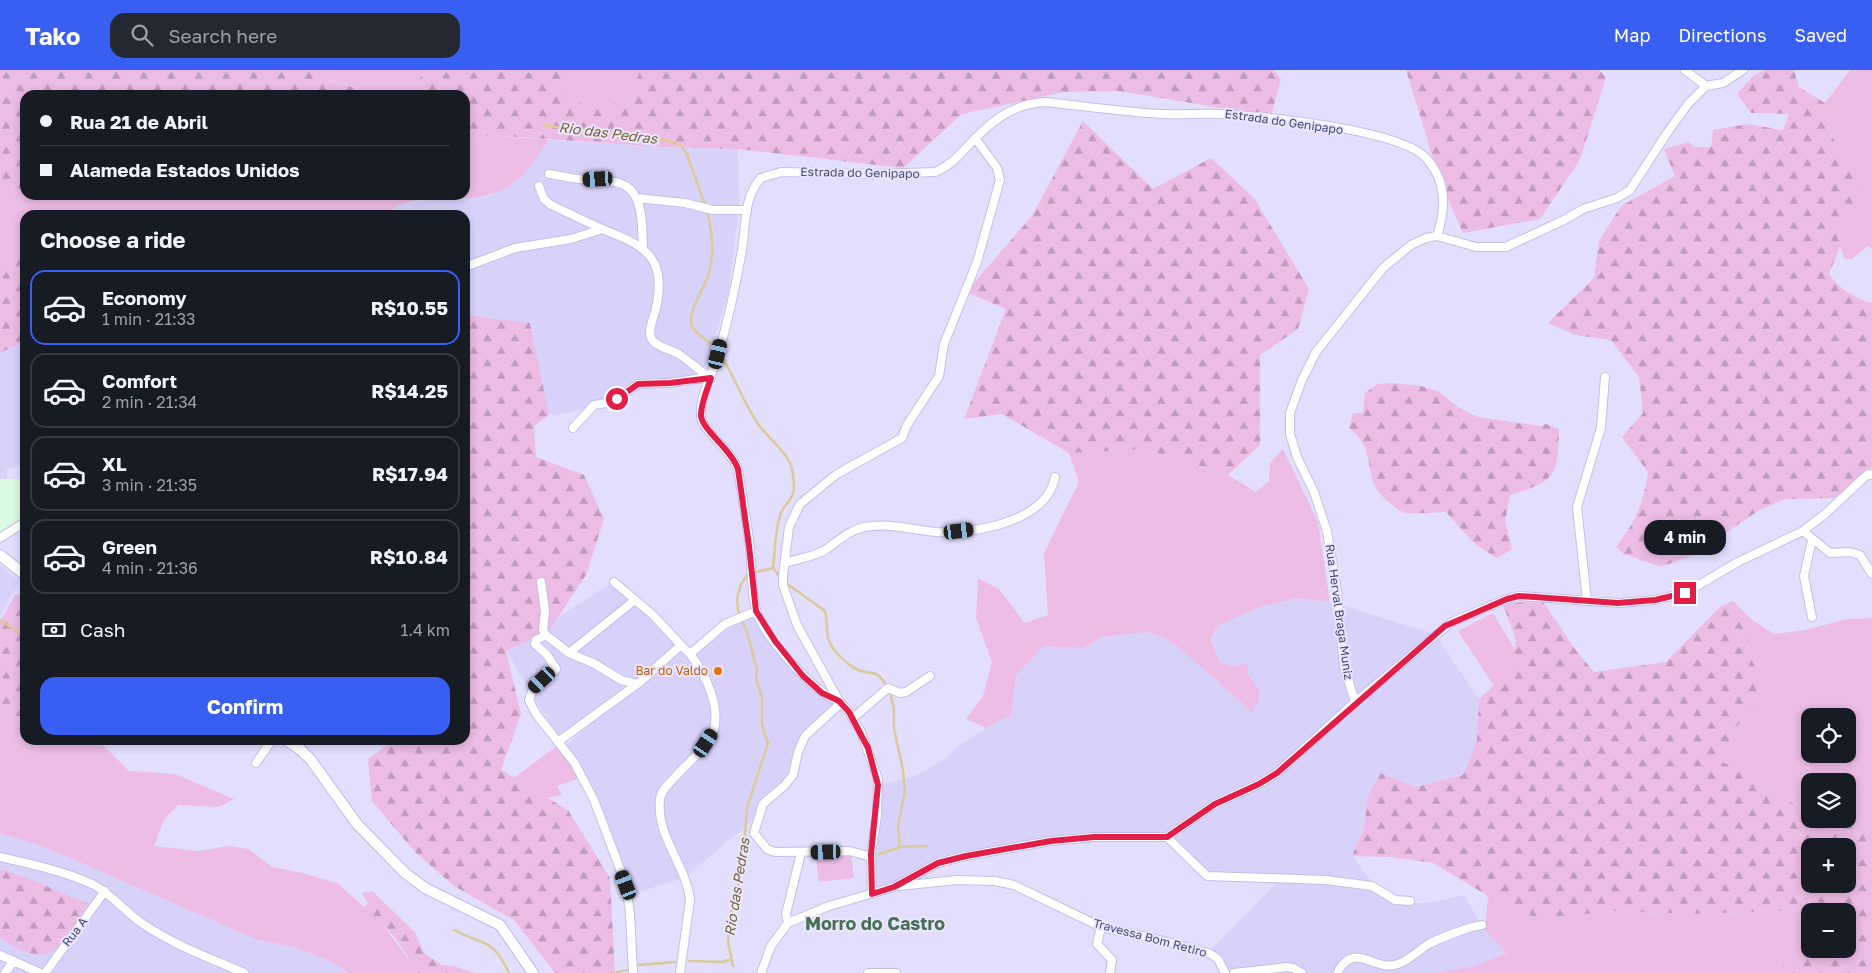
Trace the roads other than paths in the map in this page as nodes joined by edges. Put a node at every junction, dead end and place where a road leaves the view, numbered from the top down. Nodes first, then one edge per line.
1 (1685, 70) edge
2 (1743, 70) edge
3 (1706, 86) junction
4 (975, 138) junction
5 (549, 174) dead end
6 (539, 186) dead end
7 (637, 198) junction
8 (747, 210) junction
9 (602, 229) junction
10 (1437, 236) junction
11 (643, 246) junction
12 (470, 265) edge
13 (1605, 377) dead end
14 (710, 378) junction
15 (573, 428) dead end
16 (1871, 473) edge
17 (1055, 477) dead end
18 (20, 525) edge
19 (1803, 531) junction
20 (0, 538) edge
21 (1812, 540) junction
22 (0, 555) edge
23 (785, 563) junction
24 (20, 572) edge
25 (1872, 574) edge
26 (541, 582) dead end
27 (614, 582) dead end
28 (635, 600) junction
29 (1587, 601) junction
30 (756, 611) junction
31 (1812, 617) dead end
32 (546, 635) junction
33 (681, 645) junction
34 (569, 653) junction
35 (690, 654) junction
36 (930, 676) dead end
37 (637, 684) junction
38 (840, 702) junction
39 (1356, 702) junction
40 (853, 718) junction
41 (560, 741) junction
42 (269, 745) edge
43 (294, 745) edge
44 (256, 763) dead end
45 (1167, 837) junction
46 (801, 853) junction
47 (0, 857) edge
48 (871, 857) junction
49 (894, 887) junction
50 (105, 891) junction
51 (872, 894) junction
52 (1410, 901) dead end
53 (788, 923) junction
54 (1482, 926) dead end
55 (1101, 927) junction
56 (0, 955) edge
57 (14, 961) junction
58 (5, 973) edge
59 (40, 973) edge
60 (45, 973) edge
61 (244, 973) edge
62 (533, 973) edge
63 (633, 973) edge
64 (680, 973) edge
65 (761, 973) edge
66 (868, 973) edge
67 (896, 973) edge
68 (1110, 973) edge
69 (1225, 973) edge
70 (1234, 973) edge
71 (1302, 973) edge
72 (1337, 973) edge

1 - 3 street
2 - 3 street
3 - 10 street
4 - 8 street, Estrada do Genipapo
4 - 10 street, Estrada do Genipapo
4 - 23 street
5 - 7 street
6 - 9 street
7 - 8 street
7 - 11 street
8 - 14 street, Estrada do Genipapo
9 - 11 street
9 - 12 street
10 - 39 street, Rua Herval Braga Muniz
11 - 14 street
13 - 29 street
14 - 15 street
14 - 30 street, Estrada do Genipapo
16 - 19 street
17 - 23 street
18 - 20 street
19 - 21 street
19 - 29 street
21 - 25 street
21 - 31 street
22 - 24 main road
23 - 38 street
26 - 32 street
27 - 28 street
28 - 33 street
28 - 34 street
29 - 39 street
30 - 35 street
30 - 38 street, Estrada do Genipapo
32 - 34 street
32 - 41 street
33 - 35 street
33 - 37 street
34 - 37 street
35 - 64 street
36 - 40 street
37 - 41 street
38 - 40 street
38 - 46 street
39 - 45 street
40 - 48 street
41 - 63 street
42 - 44 street
43 - 62 main road
45 - 49 street
45 - 52 street
46 - 48 street
46 - 53 street
47 - 50 street
48 - 51 street
49 - 51 street
49 - 55 street, Travessa Bom Retiro
50 - 60 street, Rua A
50 - 61 street
51 - 53 street
53 - 65 street
54 - 72 street
55 - 68 street
55 - 69 street, Travessa Bom Retiro
56 - 57 street
57 - 58 street
57 - 59 street
66 - 67 street
70 - 71 street

